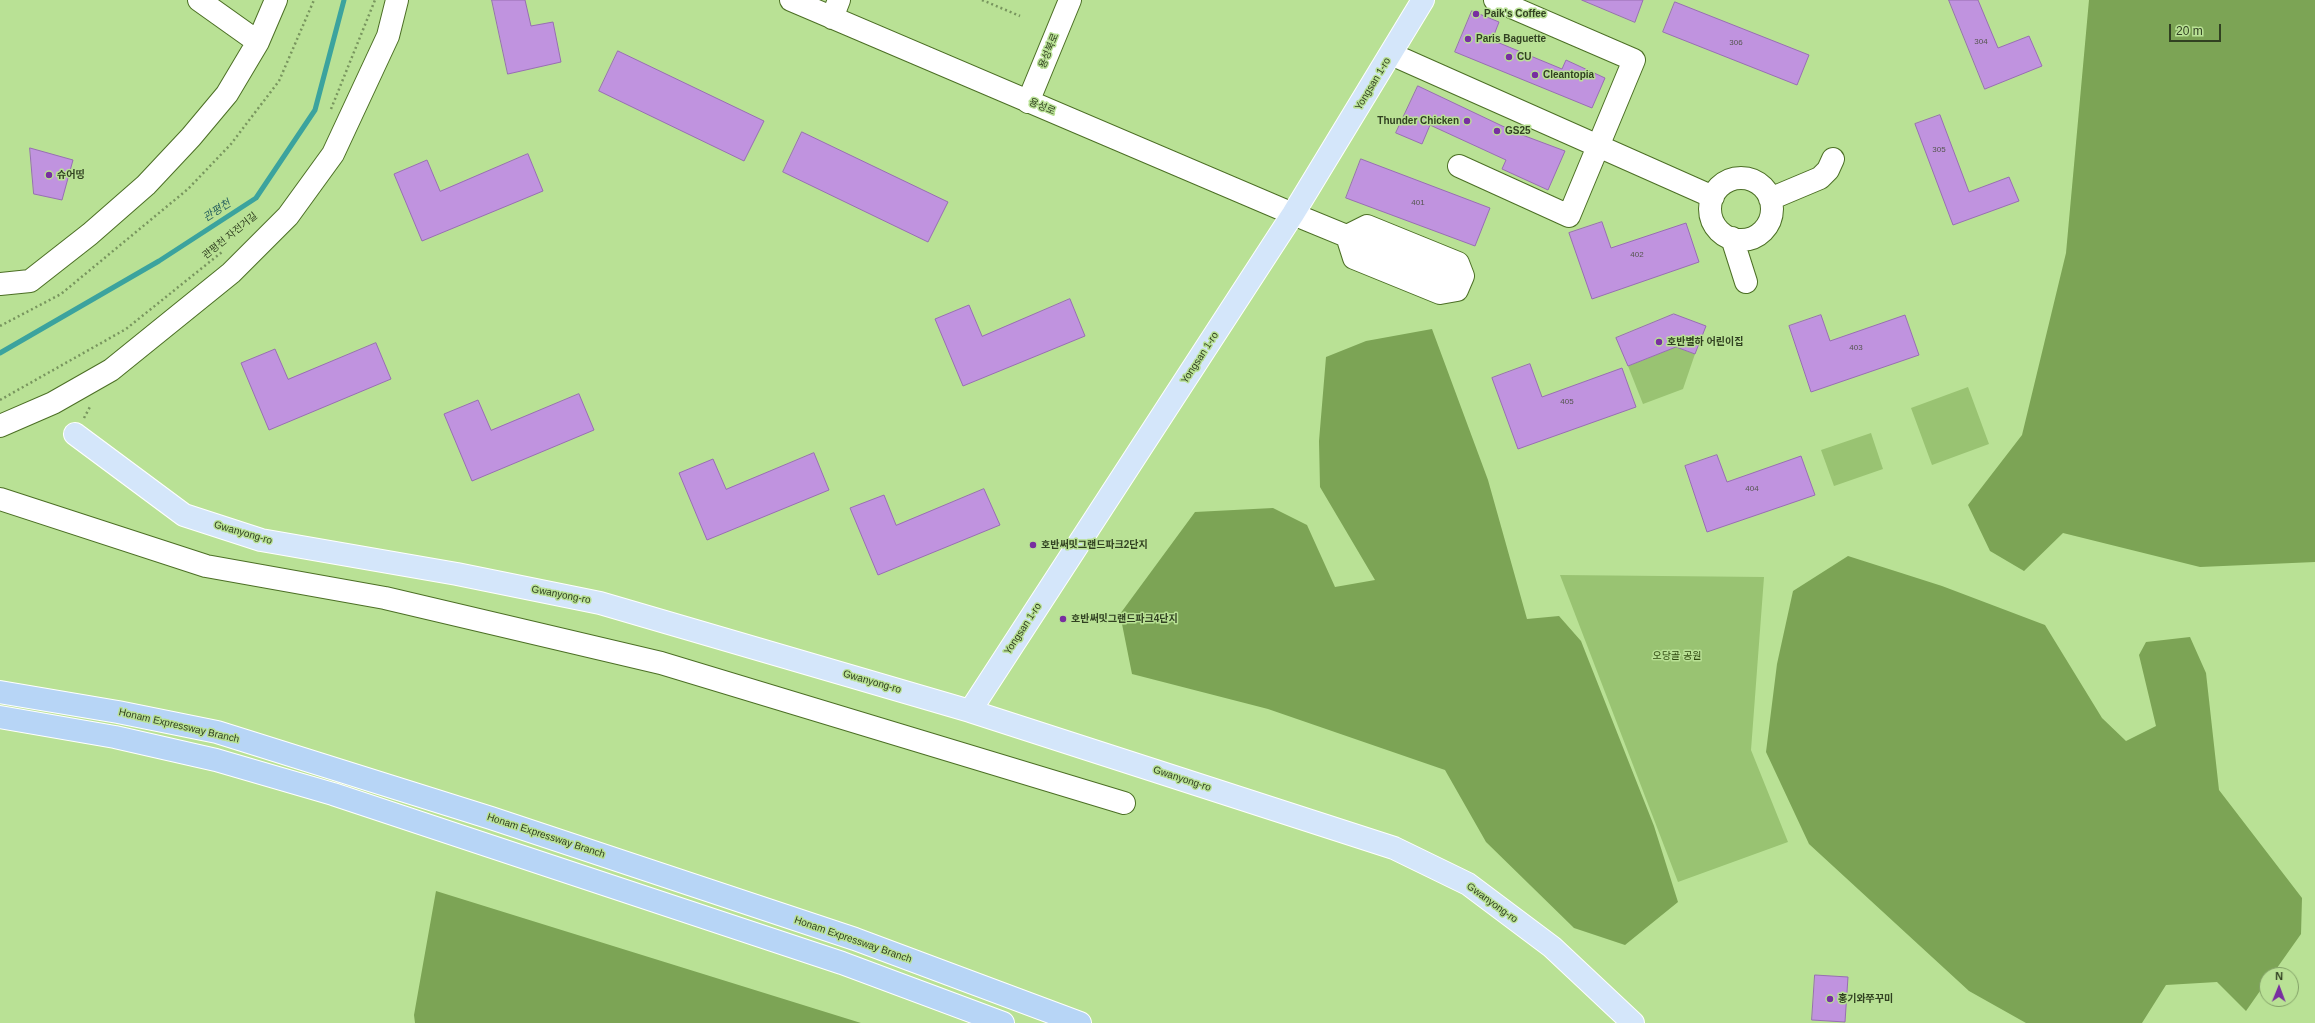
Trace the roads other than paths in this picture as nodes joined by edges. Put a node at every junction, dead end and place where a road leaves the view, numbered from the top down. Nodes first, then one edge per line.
1 (199, 0) edge
2 (276, 0) edge
3 (397, 0) edge
4 (791, 0) edge
5 (1070, 0) edge
6 (1423, 0) edge
7 (1495, 0) edge
8 (836, 9) edge
9 (258, 42) junction
10 (1391, 54) junction
11 (1028, 102) junction
12 (1598, 146) junction
13 (1833, 158) dead end
14 (1459, 166) dead end
15 (1712, 197) junction
16 (1770, 199) junction
17 (1293, 214) junction
18 (1347, 236) junction
19 (1732, 238) junction
20 (1444, 276) dead end
21 (1746, 282) dead end
22 (0, 284) edge
23 (0, 426) edge
24 (75, 434) dead end
25 (0, 499) edge
26 (0, 692) edge
27 (970, 711) junction
28 (0, 717) edge
29 (1124, 803) dead end
30 (1003, 1023) edge
31 (1080, 1023) edge
32 (1633, 1023) edge

1 - 9 street
2 - 9 street
3 - 23 street
4 - 8 street, 용성로
5 - 11 street, 용성북로
6 - 10 main road, Yongsan 1-ro
7 - 12 street
8 - 11 street, 용성로
9 - 22 street
10 - 12 street
10 - 17 main road, Yongsan 1-ro
11 - 17 street, 용성로
12 - 14 street
12 - 15 street
13 - 16 street
15 - 16 street
15 - 19 street
16 - 19 street
17 - 18 street, 용성로
17 - 27 main road, Yongsan 1-ro
18 - 18 street
18 - 20 street, 용성로
19 - 21 street
24 - 27 main road, Gwanyong-ro
25 - 29 street
26 - 31 highway, Honam Expressway Branch
27 - 32 main road, Gwanyong-ro
28 - 30 highway

